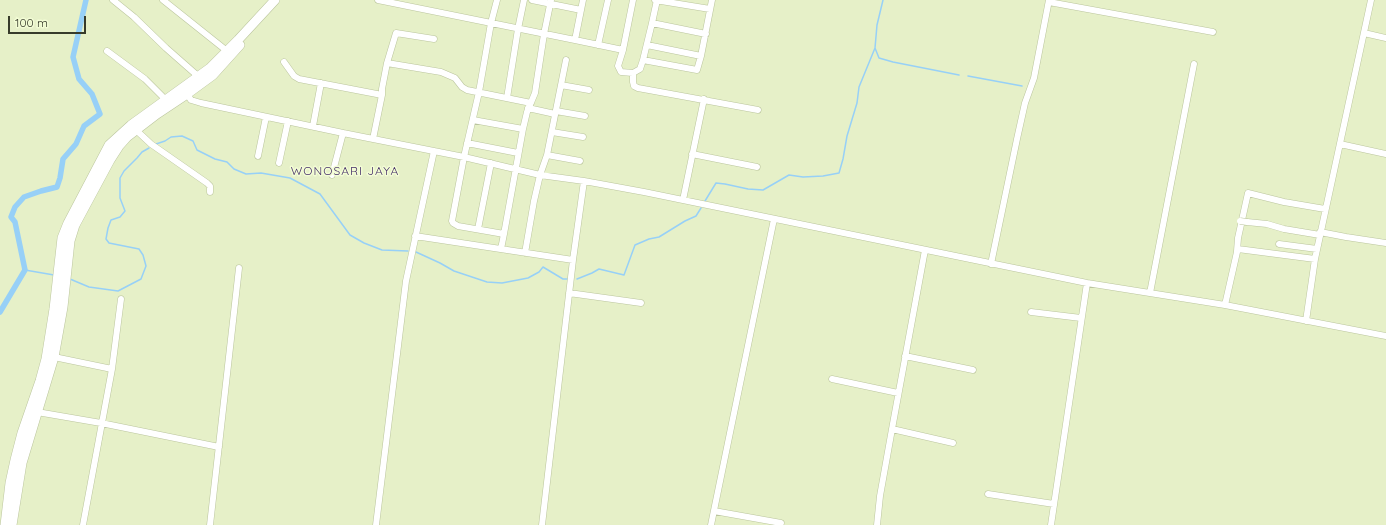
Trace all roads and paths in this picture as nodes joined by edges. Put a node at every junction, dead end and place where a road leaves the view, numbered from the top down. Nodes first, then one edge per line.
1 (113, 0) edge
2 (163, 0) edge
3 (274, 0) edge
4 (282, 0) edge
5 (378, 0) edge
6 (419, 0) edge
7 (498, 0) edge
8 (524, 0) edge
9 (532, 0) edge
10 (583, 0) edge
11 (608, 0) edge
12 (633, 0) edge
13 (656, 0) edge
14 (712, 0) edge
15 (1371, 0) edge
16 (1049, 1) edge
17 (551, 2) edge
18 (684, 2) edge
19 (418, 8) junction
20 (710, 9) junction
21 (581, 10) junction
22 (491, 23) junction
23 (652, 24) junction
24 (518, 28) junction
25 (1213, 32) dead end
26 (1364, 33) junction
27 (544, 34) junction
28 (706, 34) junction
29 (1386, 38) edge
30 (434, 39) dead end
31 (575, 40) junction
32 (598, 45) junction
33 (647, 45) junction
34 (622, 50) junction
35 (107, 51) dead end
36 (227, 51) junction
37 (701, 56) junction
38 (566, 60) dead end
39 (643, 60) junction
40 (284, 62) dead end
41 (387, 63) junction
42 (1194, 64) dead end
43 (634, 74) junction
44 (199, 77) junction
45 (321, 83) junction
46 (561, 85) junction
47 (589, 90) dead end
48 (479, 92) junction
49 (187, 94) junction
50 (382, 95) junction
51 (506, 98) junction
52 (166, 100) junction
53 (704, 100) junction
54 (529, 106) junction
55 (758, 110) dead end
56 (556, 113) junction
57 (266, 116) junction
58 (585, 116) dead end
59 (473, 120) junction
60 (288, 121) junction
61 (313, 126) junction
62 (523, 129) junction
63 (136, 130) junction
64 (552, 132) junction
65 (343, 133) junction
66 (583, 137) dead end
67 (373, 139) junction
68 (467, 143) junction
69 (1340, 144) junction
70 (434, 151) junction
71 (518, 153) junction
72 (692, 154) junction
73 (1386, 154) edge
74 (547, 155) junction
75 (258, 156) dead end
76 (464, 157) junction
77 (580, 160) dead end
78 (278, 163) dead end
79 (491, 163) junction
80 (757, 167) dead end
81 (515, 169) junction
82 (332, 175) dead end
83 (540, 175) junction
84 (584, 181) junction
85 (210, 192) dead end
86 (683, 200) junction
87 (1325, 209) junction
88 (774, 219) junction
89 (1244, 222) dead end
90 (478, 229) junction
91 (1320, 233) junction
92 (504, 234) junction
93 (415, 236) junction
94 (1386, 243) edge
95 (1279, 244) dead end
96 (501, 249) junction
97 (1317, 249) junction
98 (925, 250) junction
99 (1237, 251) junction
100 (525, 253) junction
101 (1315, 258) junction
102 (572, 260) junction
103 (991, 264) junction
104 (239, 268) dead end
105 (1087, 283) junction
106 (1150, 292) junction
107 (569, 293) junction
108 (122, 299) dead end
109 (641, 303) dead end
110 (1225, 305) junction
111 (59, 308) junction
112 (1031, 312) dead end
113 (1081, 318) junction
114 (1306, 321) junction
115 (1386, 336) edge
116 (905, 356) junction
117 (54, 357) junction
118 (112, 369) junction
119 (973, 370) dead end
120 (832, 379) dead end
121 (44, 381) junction
122 (898, 393) junction
123 (37, 412) junction
124 (101, 423) junction
125 (892, 428) junction
126 (953, 442) dead end
127 (219, 447) junction
128 (988, 494) dead end
129 (1054, 504) junction
130 (714, 512) junction
131 (781, 523) dead end
132 (5, 525) edge
133 (12, 525) edge
134 (83, 525) edge
135 (210, 525) edge
136 (376, 525) edge
137 (542, 525) edge
138 (711, 525) edge
139 (877, 525) edge
140 (1051, 525) edge

1 - 44 street
2 - 36 street
3 - 36 highway
4 - 49 highway
5 - 19 street
6 - 19 street
7 - 22 street
8 - 24 street
9 - 17 street
10 - 21 street
11 - 32 street
12 - 34 street
13 - 18 street
13 - 23 street
14 - 20 street
15 - 26 street
16 - 25 street
16 - 103 street
17 - 21 street
17 - 27 street
18 - 20 street
19 - 22 street
20 - 28 street
21 - 31 street
22 - 24 street
22 - 48 street
23 - 28 street
23 - 33 street
24 - 27 street
24 - 51 street
26 - 29 street
26 - 69 street
27 - 31 street
27 - 54 street
28 - 37 street
30 - 41 street
31 - 32 street
32 - 34 street
33 - 37 street
33 - 39 street
34 - 43 street
35 - 52 street
36 - 44 highway
37 - 39 street
38 - 46 street
39 - 43 street
40 - 45 street
41 - 48 street
41 - 50 street
42 - 106 street
43 - 53 street
44 - 52 highway
45 - 50 street
45 - 61 street
46 - 47 street
46 - 56 street
48 - 51 street
48 - 59 street
49 - 57 street
49 - 63 highway
50 - 67 street
51 - 54 street
52 - 111 highway
53 - 55 street
53 - 72 street
54 - 56 street
54 - 62 street
56 - 58 street
56 - 64 street
57 - 60 street
57 - 75 street
59 - 62 street
59 - 68 street
60 - 61 street
60 - 78 street
61 - 65 street
62 - 71 street
63 - 85 street
63 - 111 highway
64 - 66 street
64 - 74 street
65 - 67 street
65 - 82 street
67 - 70 street
68 - 71 street
68 - 76 street
69 - 73 street
69 - 87 street
70 - 76 street
70 - 93 street
71 - 81 street
72 - 80 street
72 - 86 street
74 - 77 street
74 - 83 street
76 - 79 street
76 - 90 street
79 - 81 street
79 - 90 street
81 - 83 street
81 - 92 street
83 - 84 street
83 - 100 street
84 - 86 street
84 - 102 street
86 - 88 street
87 - 91 street
87 - 99 street
88 - 98 street
88 - 130 street
89 - 91 street
90 - 92 street
91 - 94 street
91 - 97 street
92 - 96 street
93 - 96 street
93 - 136 street
95 - 97 street
96 - 100 street
97 - 101 street
98 - 103 street
98 - 116 street
99 - 101 street
99 - 110 street
100 - 102 street
101 - 114 street
102 - 107 street
103 - 105 street
104 - 127 street
105 - 106 street
105 - 113 street
106 - 110 street
107 - 109 street
107 - 137 street
108 - 118 street
110 - 114 street
111 - 117 highway
111 - 121 highway
112 - 113 street
113 - 129 street
114 - 115 street
116 - 119 street
116 - 122 street
117 - 118 street
117 - 121 highway
118 - 124 street
120 - 122 street
121 - 123 highway
121 - 132 highway
122 - 125 street
123 - 124 street
123 - 133 highway
124 - 127 street
124 - 134 street
125 - 126 street
125 - 139 street
127 - 135 street
128 - 129 street
129 - 140 street
130 - 131 street
130 - 138 street

